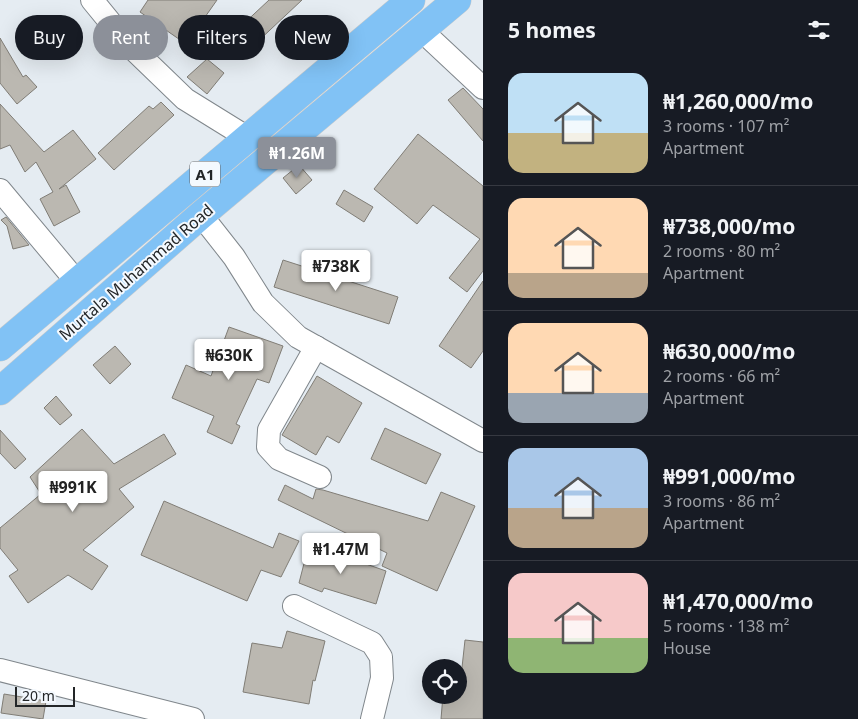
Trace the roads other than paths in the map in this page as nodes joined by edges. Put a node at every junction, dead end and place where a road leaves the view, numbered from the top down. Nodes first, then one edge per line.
1 (92, 0) edge
2 (411, 0) edge
3 (458, 0) edge
4 (421, 30) junction
5 (483, 88) edge
6 (248, 138) junction
7 (0, 190) edge
8 (201, 215) junction
9 (77, 282) junction
10 (0, 347) edge
11 (316, 347) junction
12 (0, 391) edge
13 (483, 442) edge
14 (320, 477) dead end
15 (294, 606) dead end
16 (0, 670) edge
17 (193, 719) edge
18 (372, 719) edge

1 - 6 street
2 - 6 highway, Murtala Muhammad Road / A1
3 - 4 highway, Murtala Muhammad Road / A1
4 - 5 street
4 - 8 highway, Murtala Muhammad Road / A1
6 - 9 highway, Murtala Muhammad Road / A1
7 - 9 street
8 - 11 street
8 - 12 highway, Murtala Muhammad Road / A1
9 - 10 highway, Murtala Muhammad Road / A1
11 - 13 street
11 - 14 street
15 - 18 street
16 - 17 street

